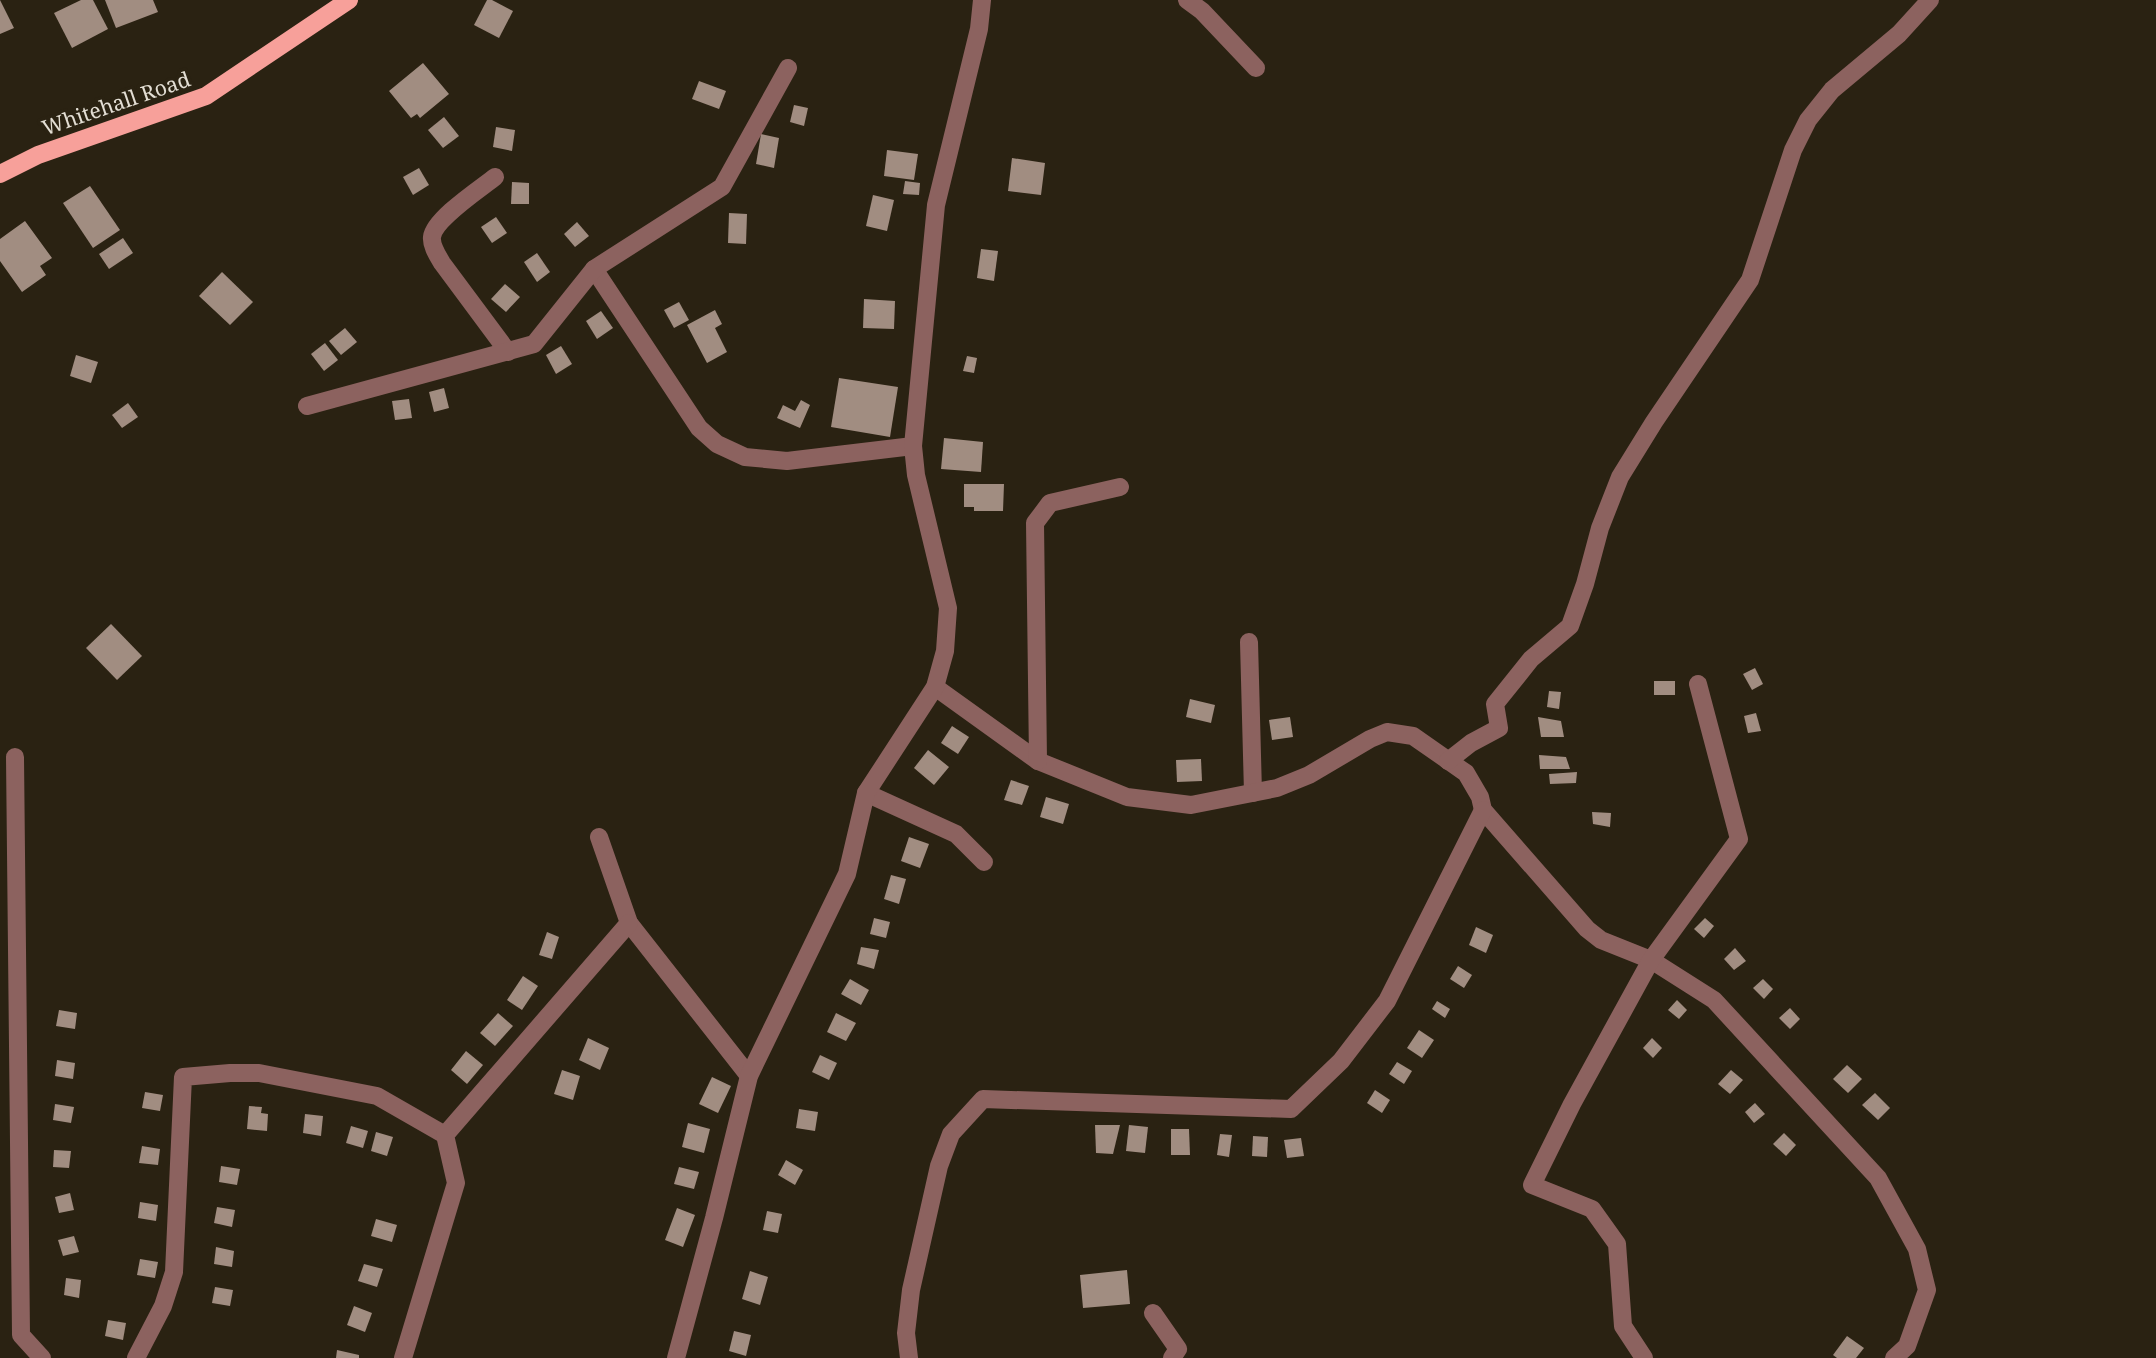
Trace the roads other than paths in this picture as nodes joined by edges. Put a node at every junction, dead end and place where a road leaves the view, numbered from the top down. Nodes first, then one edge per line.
1 (349, 0) edge
2 (982, 0) edge
3 (1186, 0) edge
4 (1930, 0) edge
5 (788, 68) dead end
6 (1256, 68) dead end
7 (0, 174) edge
8 (495, 177) dead end
9 (594, 269) junction
10 (508, 352) junction
11 (307, 406) dead end
12 (913, 446) junction
13 (1120, 487) dead end
14 (1249, 642) dead end
15 (1698, 684) dead end
16 (935, 687) junction
17 (15, 757) dead end
18 (1038, 761) junction
19 (1448, 761) junction
20 (866, 793) junction
21 (1252, 793) junction
22 (1483, 810) junction
23 (599, 837) dead end
24 (984, 862) dead end
25 (629, 923) junction
26 (1651, 960) junction
27 (749, 1076) junction
28 (445, 1135) junction
29 (1153, 1313) dead end
30 (41, 1358) edge
31 (136, 1358) edge
32 (403, 1358) edge
33 (676, 1358) edge
34 (909, 1358) edge
35 (1172, 1358) edge
36 (1644, 1358) edge
37 (1894, 1358) edge

1 - 7 main road, Whitehall Road
2 - 12 street
3 - 6 street
4 - 19 street
5 - 9 street
8 - 10 street
9 - 10 street
9 - 12 street
10 - 11 street
12 - 16 street
13 - 18 street
14 - 21 street
15 - 26 street
16 - 18 street
16 - 20 street
17 - 30 street
18 - 21 street
19 - 21 street
19 - 22 street
20 - 24 street
20 - 27 street
22 - 26 street
22 - 34 street
23 - 25 street
25 - 27 street
25 - 28 street
26 - 36 street
26 - 37 street
27 - 33 street
28 - 31 street
28 - 32 street
29 - 35 street

